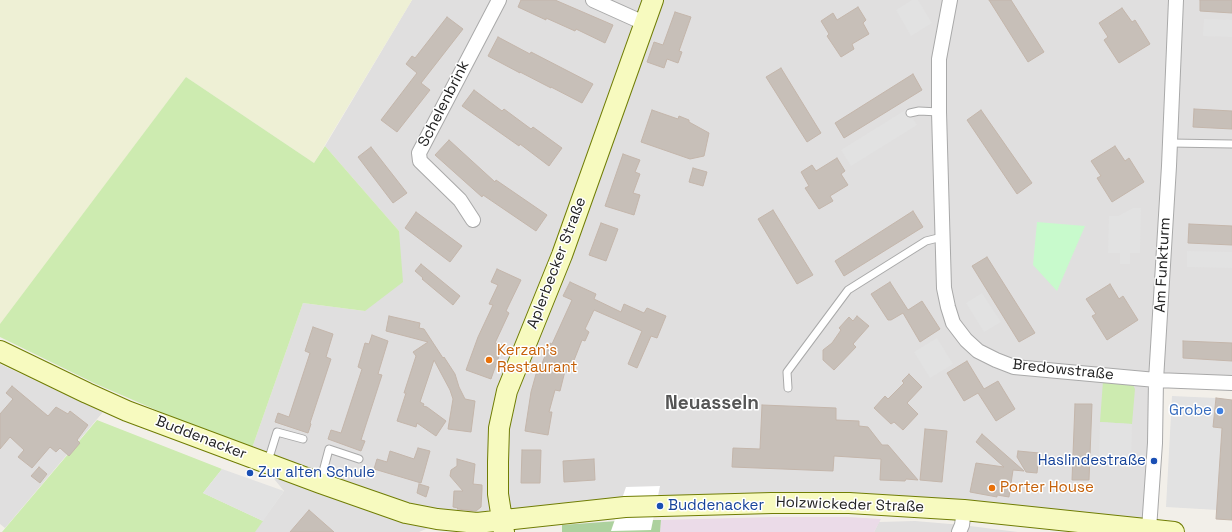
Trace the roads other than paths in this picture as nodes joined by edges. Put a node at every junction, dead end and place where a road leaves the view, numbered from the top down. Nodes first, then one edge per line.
1 (499, 0) edge
2 (593, 0) edge
3 (653, 0) edge
4 (950, 0) edge
5 (1176, 0) edge
6 (644, 24) junction
7 (939, 112) junction
8 (910, 113) dead end
9 (1170, 143) junction
10 (1232, 144) edge
11 (473, 220) dead end
12 (942, 237) junction
13 (0, 351) edge
14 (1156, 380) junction
15 (1232, 383) edge
16 (788, 388) dead end
17 (303, 439) dead end
18 (359, 458) dead end
19 (267, 464) junction
20 (320, 483) junction
21 (964, 510) junction
22 (502, 526) edge
23 (1149, 529) junction
24 (959, 532) edge
25 (1174, 532) edge

1 - 11 street, Schelenbrink
2 - 6 street
3 - 6 main road, Aplerbecker Straße
4 - 7 street, Bredowstraße
5 - 9 street, Am Funkturm
6 - 22 main road, Aplerbecker Straße
7 - 8 lane
7 - 12 street, Bredowstraße
9 - 10 lane
9 - 14 street, Am Funkturm
12 - 14 street, Bredowstraße
12 - 16 lane
13 - 19 main road, Buddenacker
14 - 15 street
14 - 23 street, Am Funkturm
17 - 19 lane
18 - 20 lane
19 - 20 main road, Buddenacker
20 - 22 main road, Buddenacker
21 - 22 main road, Holzwickeder Straße
21 - 23 main road, Holzwickeder Straße
21 - 24 street
23 - 25 main road, Holzwickeder Straße

